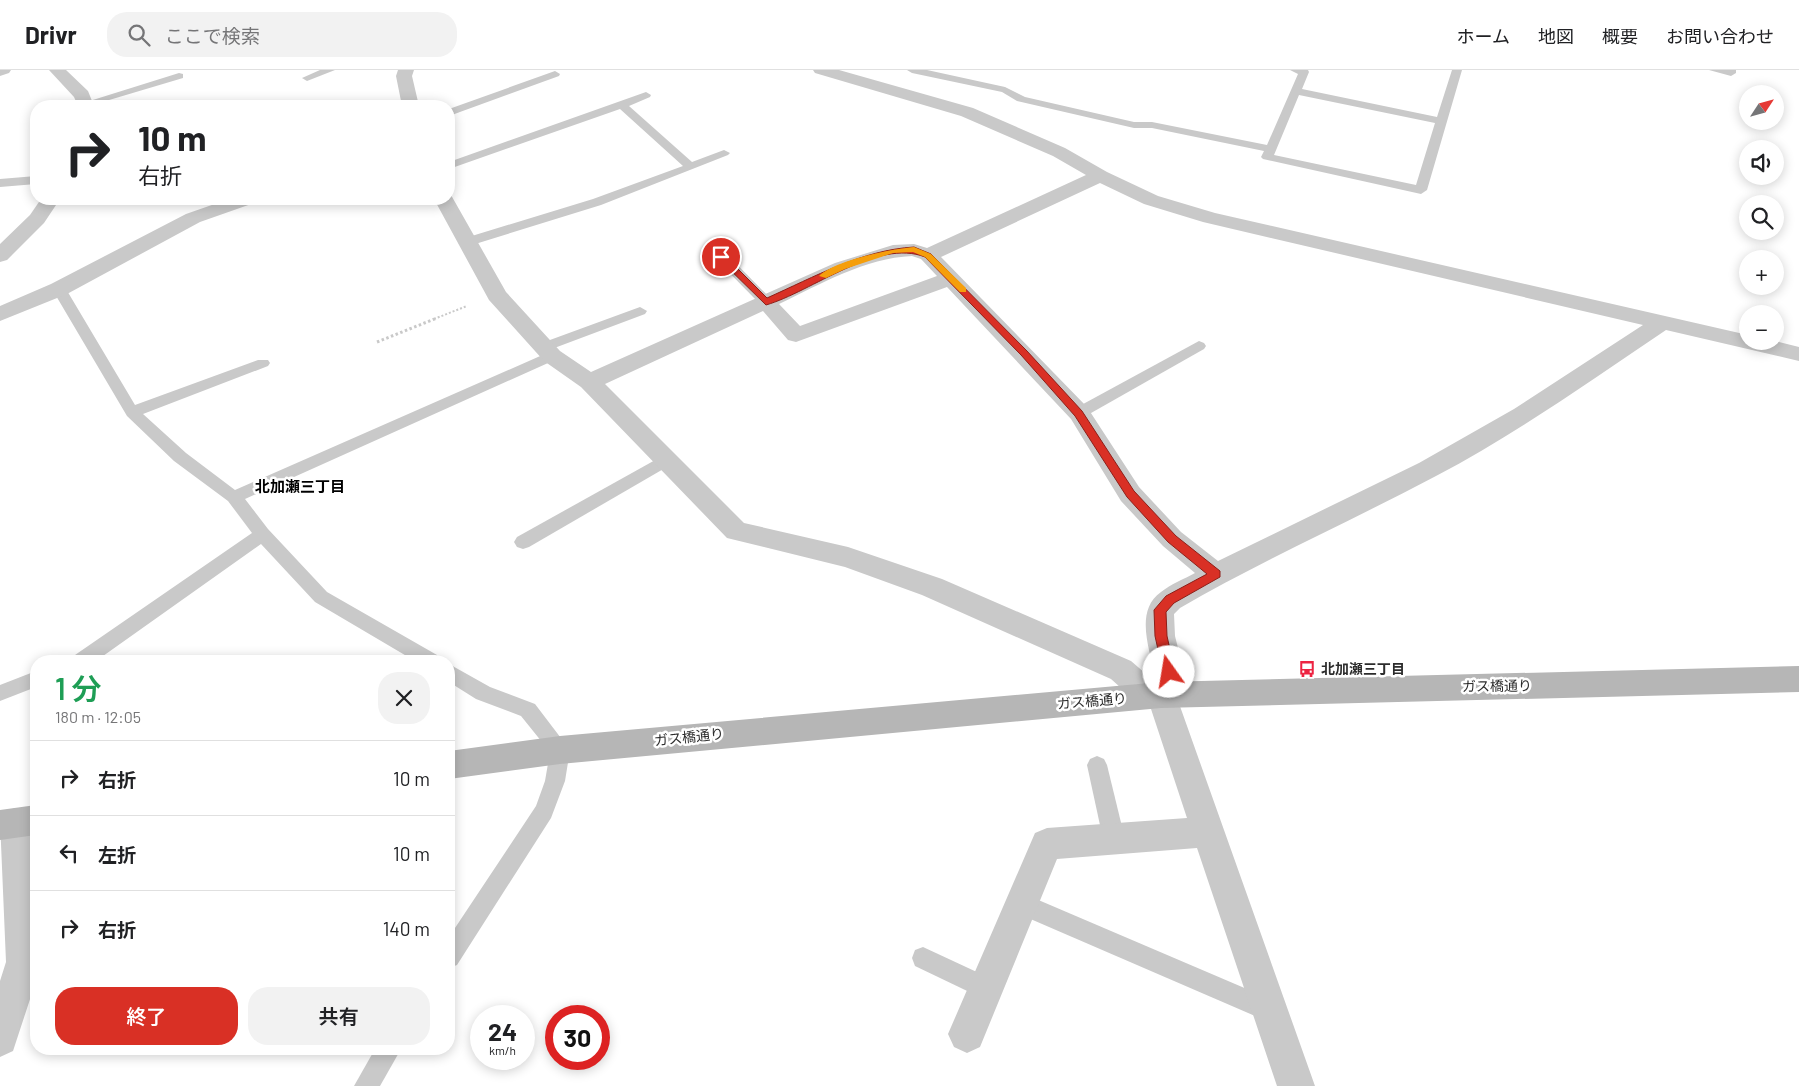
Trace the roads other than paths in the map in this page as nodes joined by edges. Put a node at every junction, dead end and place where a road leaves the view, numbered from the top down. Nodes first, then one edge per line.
1 (57, 70) edge
2 (330, 70) edge
3 (406, 70) edge
4 (821, 70) edge
5 (912, 70) edge
6 (1295, 70) edge
7 (1456, 70) edge
8 (1714, 70) edge
9 (1731, 70) edge
10 (555, 74) dead end
11 (179, 76) dead end
12 (307, 78) dead end
13 (1296, 91) junction
14 (646, 95) dead end
15 (84, 100) edge
16 (102, 100) edge
17 (410, 100) edge
18 (622, 105) junction
19 (455, 111) edge
20 (1441, 120) junction
21 (1270, 149) junction
22 (724, 152) dead end
23 (455, 164) edge
24 (691, 166) junction
25 (1100, 176) junction
26 (30, 180) edge
27 (0, 183) edge
28 (46, 205) edge
29 (230, 205) edge
30 (447, 205) edge
31 (467, 242) junction
32 (710, 246) dead end
33 (0, 256) edge
34 (928, 256) junction
35 (952, 278) junction
36 (59, 289) junction
37 (766, 302) junction
38 (640, 311) dead end
39 (0, 314) edge
40 (1663, 322) junction
41 (1199, 346) dead end
42 (548, 351) junction
43 (1799, 354) edge
44 (263, 363) dead end
45 (589, 382) junction
46 (132, 412) junction
47 (1078, 413) junction
48 (666, 460) junction
49 (234, 497) junction
50 (262, 534) junction
51 (523, 542) dead end
52 (1216, 574) junction
53 (91, 655) edge
54 (420, 655) edge
55 (455, 676) edge
56 (1799, 679) edge
57 (30, 681) edge
58 (0, 693) edge
59 (1156, 695) junction
60 (560, 750) junction
61 (455, 764) edge
62 (1097, 765) dead end
63 (17, 823) edge
64 (1208, 832) junction
65 (1114, 839) junction
66 (1022, 904) junction
67 (455, 948) edge
68 (923, 958) dead end
69 (986, 988) junction
70 (1270, 1010) junction
71 (966, 1034) dead end
72 (0, 1038) edge
73 (385, 1055) edge
74 (366, 1086) edge
75 (1296, 1086) edge

1 - 15 street
2 - 12 lane
3 - 17 street
4 - 25 street
5 - 21 lane
6 - 13 lane
7 - 20 lane
8 - 9 lane
10 - 19 lane
11 - 16 lane
13 - 20 lane
13 - 21 lane
14 - 18 lane
18 - 23 lane
18 - 24 lane
20 - 21 lane
22 - 24 lane
24 - 31 lane
25 - 34 street
25 - 40 street
26 - 27 lane
28 - 33 street
29 - 36 street
30 - 31 street
31 - 42 street
32 - 37 lane
34 - 35 street
34 - 37 street
35 - 37 street
35 - 47 street
36 - 39 street
36 - 46 lane
37 - 45 street
38 - 42 lane
40 - 43 street
40 - 52 street
41 - 47 lane
42 - 45 street
42 - 49 lane
44 - 46 lane
45 - 48 street
46 - 49 lane
47 - 52 street
48 - 51 lane
48 - 59 street
49 - 50 lane
50 - 53 lane
50 - 54 lane
52 - 59 street
55 - 60 lane
56 - 59 main road, ガス橋通り
57 - 58 lane
59 - 60 main road, ガス橋通り
59 - 64 street
60 - 61 main road, ガス橋通り
60 - 67 lane
62 - 65 lane
63 - 72 street
64 - 65 street
64 - 70 street
65 - 66 street
66 - 69 street
66 - 70 lane
68 - 69 lane
69 - 71 street
70 - 75 street
73 - 74 lane

